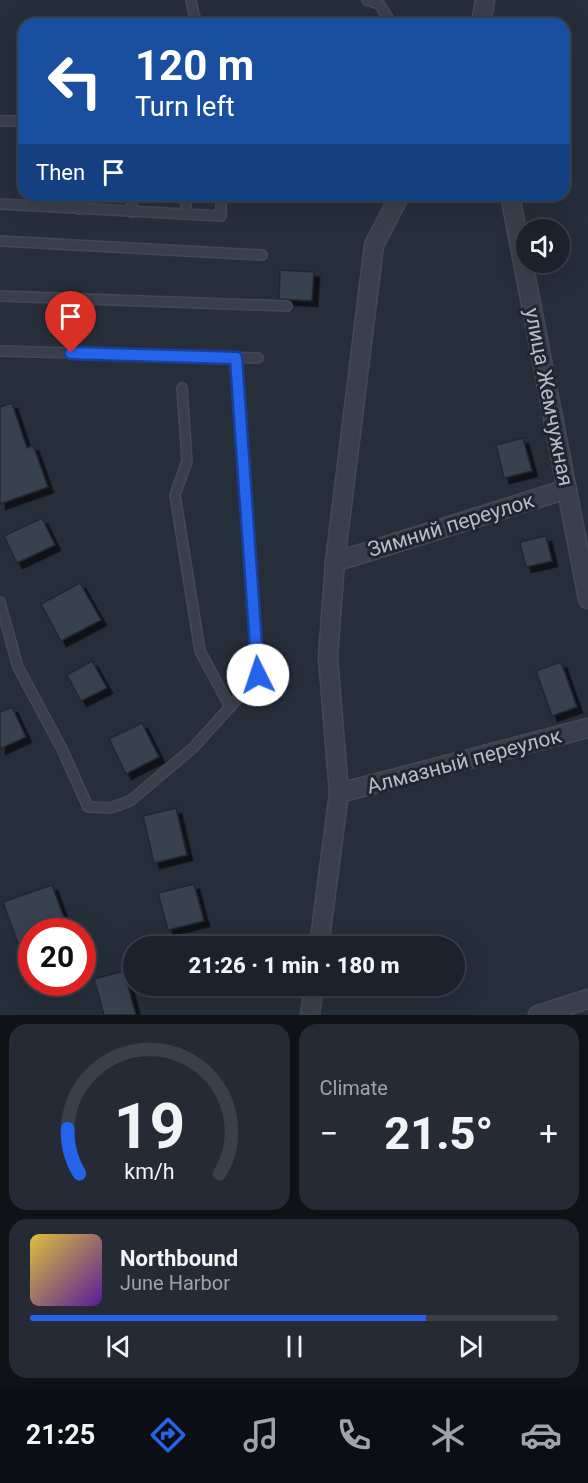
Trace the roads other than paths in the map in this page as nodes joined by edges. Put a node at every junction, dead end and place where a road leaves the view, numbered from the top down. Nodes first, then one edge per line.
1 (191, 0) edge
2 (367, 0) edge
3 (485, 0) edge
4 (195, 18) edge
5 (388, 18) edge
6 (482, 18) edge
7 (0, 121) edge
8 (18, 121) edge
9 (29, 201) edge
10 (80, 201) edge
11 (132, 201) edge
12 (186, 201) edge
13 (221, 201) edge
14 (397, 201) edge
15 (511, 201) edge
16 (0, 204) edge
17 (29, 206) junction
18 (79, 209) junction
19 (132, 212) junction
20 (186, 214) junction
21 (0, 241) edge
22 (262, 255) dead end
23 (0, 296) edge
24 (287, 306) dead end
25 (0, 351) edge
26 (236, 358) junction
27 (258, 358) dead end
28 (182, 388) dead end
29 (567, 489) junction
30 (335, 562) junction
31 (588, 599) edge
32 (0, 602) edge
33 (230, 707) junction
34 (588, 728) edge
35 (339, 793) junction
36 (320, 936) edge
37 (313, 996) edge
38 (588, 999) edge
39 (310, 1015) edge
40 (538, 1015) edge

1 - 4 lane
2 - 5 lane
3 - 6 street
7 - 8 lane
9 - 17 lane
10 - 18 lane
11 - 19 lane
12 - 20 lane
13 - 20 lane
14 - 30 street
15 - 29 street, улица Жемчужная
16 - 17 lane
17 - 18 lane
18 - 19 lane
19 - 20 lane
21 - 22 lane
23 - 24 lane
25 - 26 lane
26 - 27 lane
26 - 33 lane
28 - 33 lane
29 - 30 street, Зимний переулок
29 - 31 street, улица Жемчужная
30 - 35 street
32 - 33 lane
34 - 35 street, Алмазный переулок
35 - 36 street
37 - 39 street
38 - 40 street

